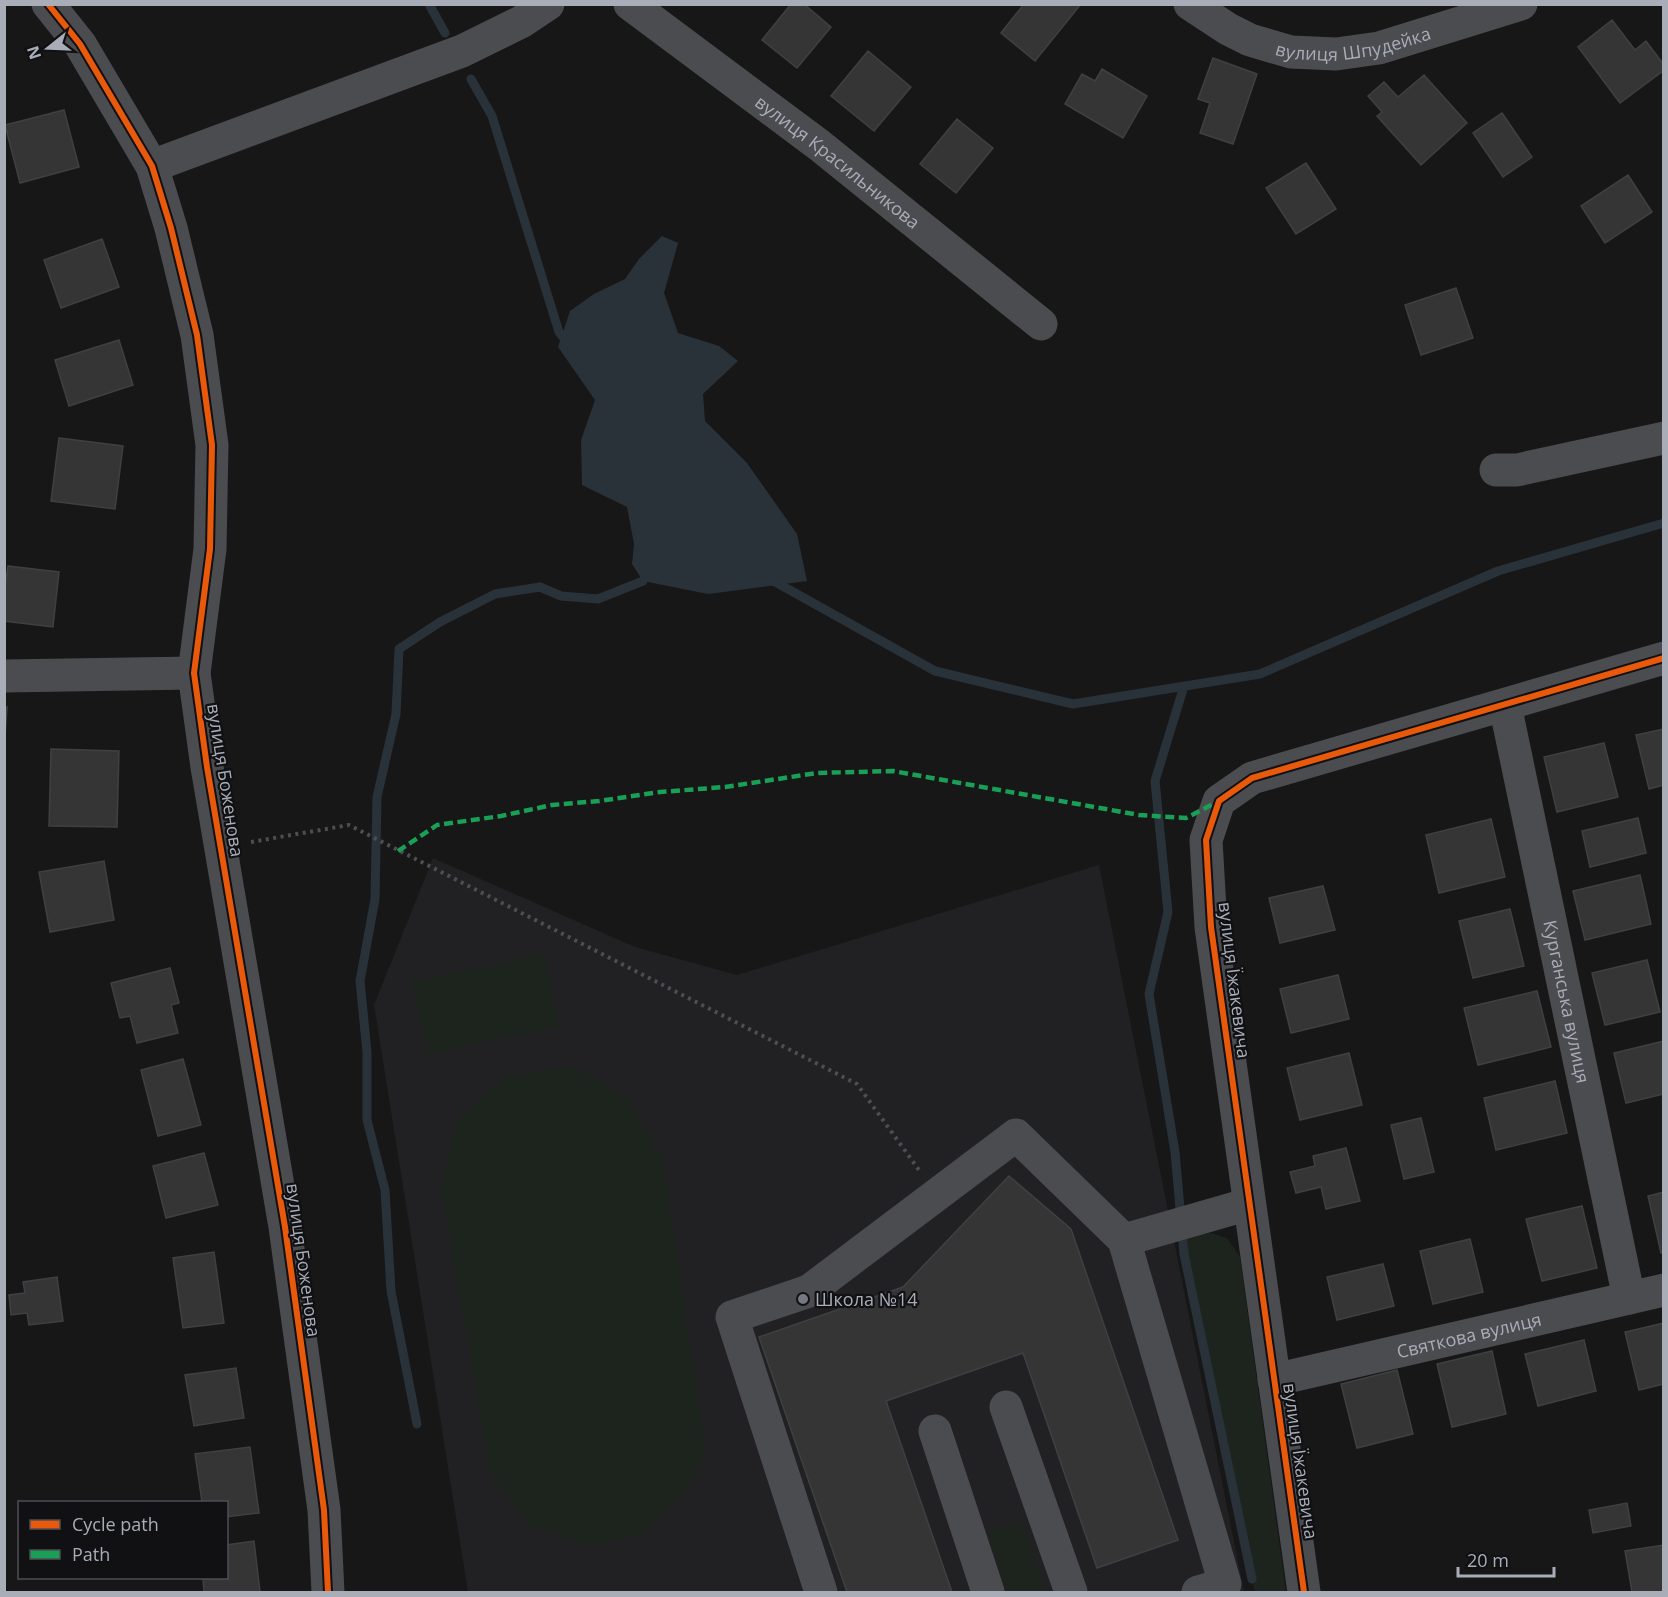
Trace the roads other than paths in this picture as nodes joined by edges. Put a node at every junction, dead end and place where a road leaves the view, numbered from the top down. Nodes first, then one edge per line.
1 (48, 4) edge
2 (548, 4) edge
3 (630, 4) edge
4 (1190, 4) edge
5 (1521, 4) edge
6 (152, 166) junction
7 (1041, 324) dead end
8 (1664, 438) edge
9 (1496, 470) dead end
10 (1664, 658) edge
11 (194, 673) junction
12 (4, 676) edge
13 (1505, 705) junction
14 (1250, 1204) junction
15 (1124, 1240) junction
16 (1664, 1290) edge
17 (1629, 1298) junction
18 (1274, 1380) junction
19 (1006, 1407) dead end
20 (935, 1431) dead end
21 (328, 1593) edge
22 (821, 1593) edge
23 (988, 1593) edge
24 (1071, 1593) edge
25 (1198, 1593) edge
26 (1304, 1593) edge

1 - 6 street, вулиця Боженова
2 - 6 street
3 - 7 street, вулиця Красильникова
4 - 5 street, вулиця Шпудейка
6 - 11 street, вулиця Боженова
8 - 9 street
10 - 13 street, вулиця Їжакевича
11 - 12 street
11 - 21 street, вулиця Боженова
13 - 14 street, вулиця Їжакевича
13 - 17 street, Курганська вулиця
14 - 15 street
14 - 18 street, вулиця Їжакевича
15 - 22 street
15 - 25 street
16 - 17 street, Святкова вулиця
17 - 18 street, Святкова вулиця
18 - 26 street, вулиця Їжакевича
19 - 24 street
20 - 23 street

